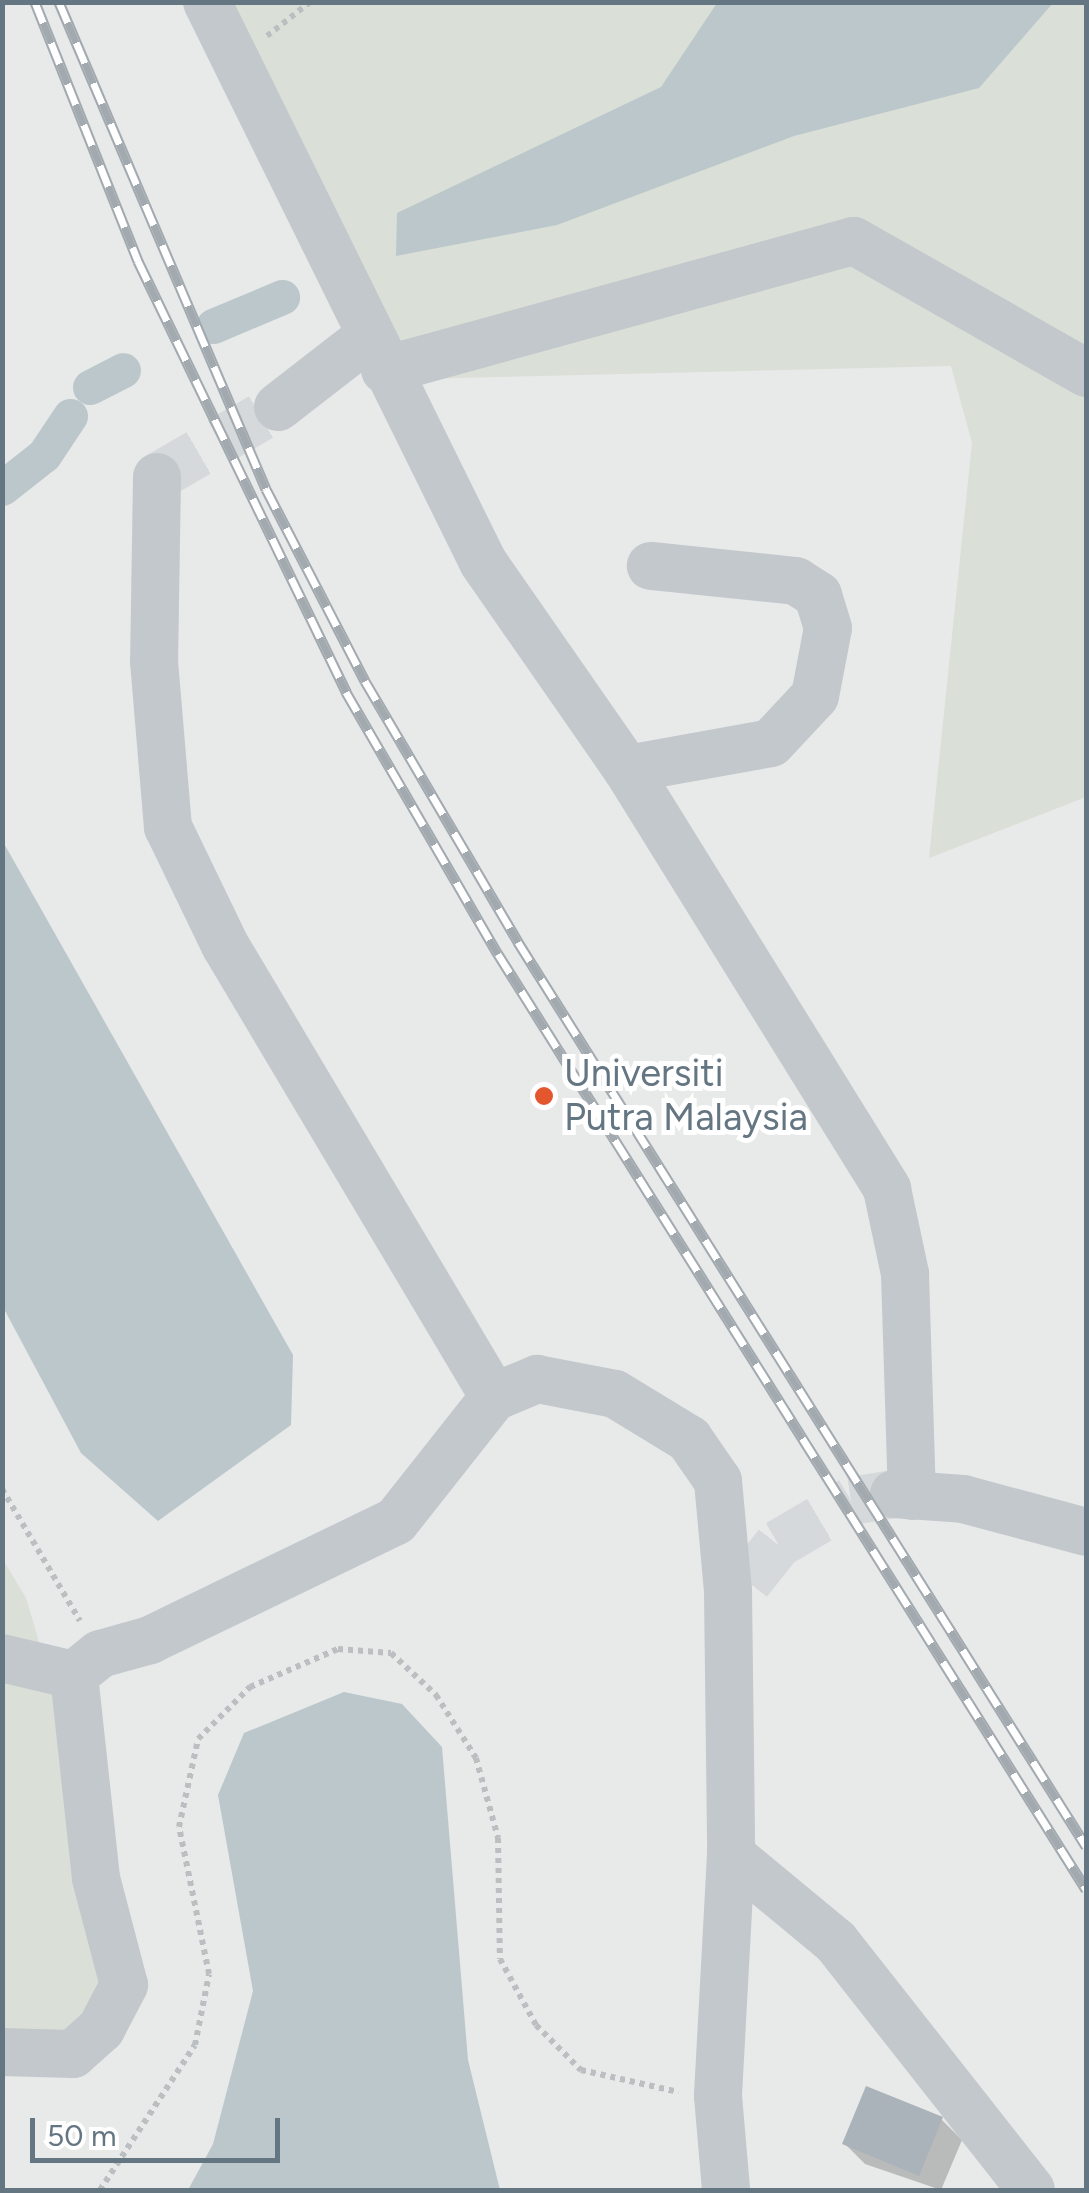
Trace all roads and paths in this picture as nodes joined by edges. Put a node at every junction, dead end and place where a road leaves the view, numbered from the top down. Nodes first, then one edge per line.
1 (208, 2) edge
2 (310, 2) edge
3 (235, 62) junction
4 (376, 354) junction
5 (1086, 372) edge
6 (278, 407) tunnel mouth
7 (158, 477) dead end
8 (650, 566) dead end
9 (626, 770) junction
10 (494, 1397) junction
11 (2, 1488) edge
12 (1086, 1532) edge
13 (2, 1658) edge
14 (87, 1665) junction
15 (730, 1855) junction
16 (2, 2052) edge
17 (718, 2096) junction
18 (100, 2190) edge
19 (726, 2190) edge
20 (1031, 2190) edge

1 - 3 street
2 - 3 path
3 - 4 street
4 - 5 street
4 - 6 street
4 - 9 street
7 - 10 street
8 - 9 street
9 - 12 street
10 - 14 street
10 - 15 street
11 - 14 path
13 - 14 street
14 - 16 street
15 - 17 street
15 - 20 street
17 - 18 path
17 - 19 street

